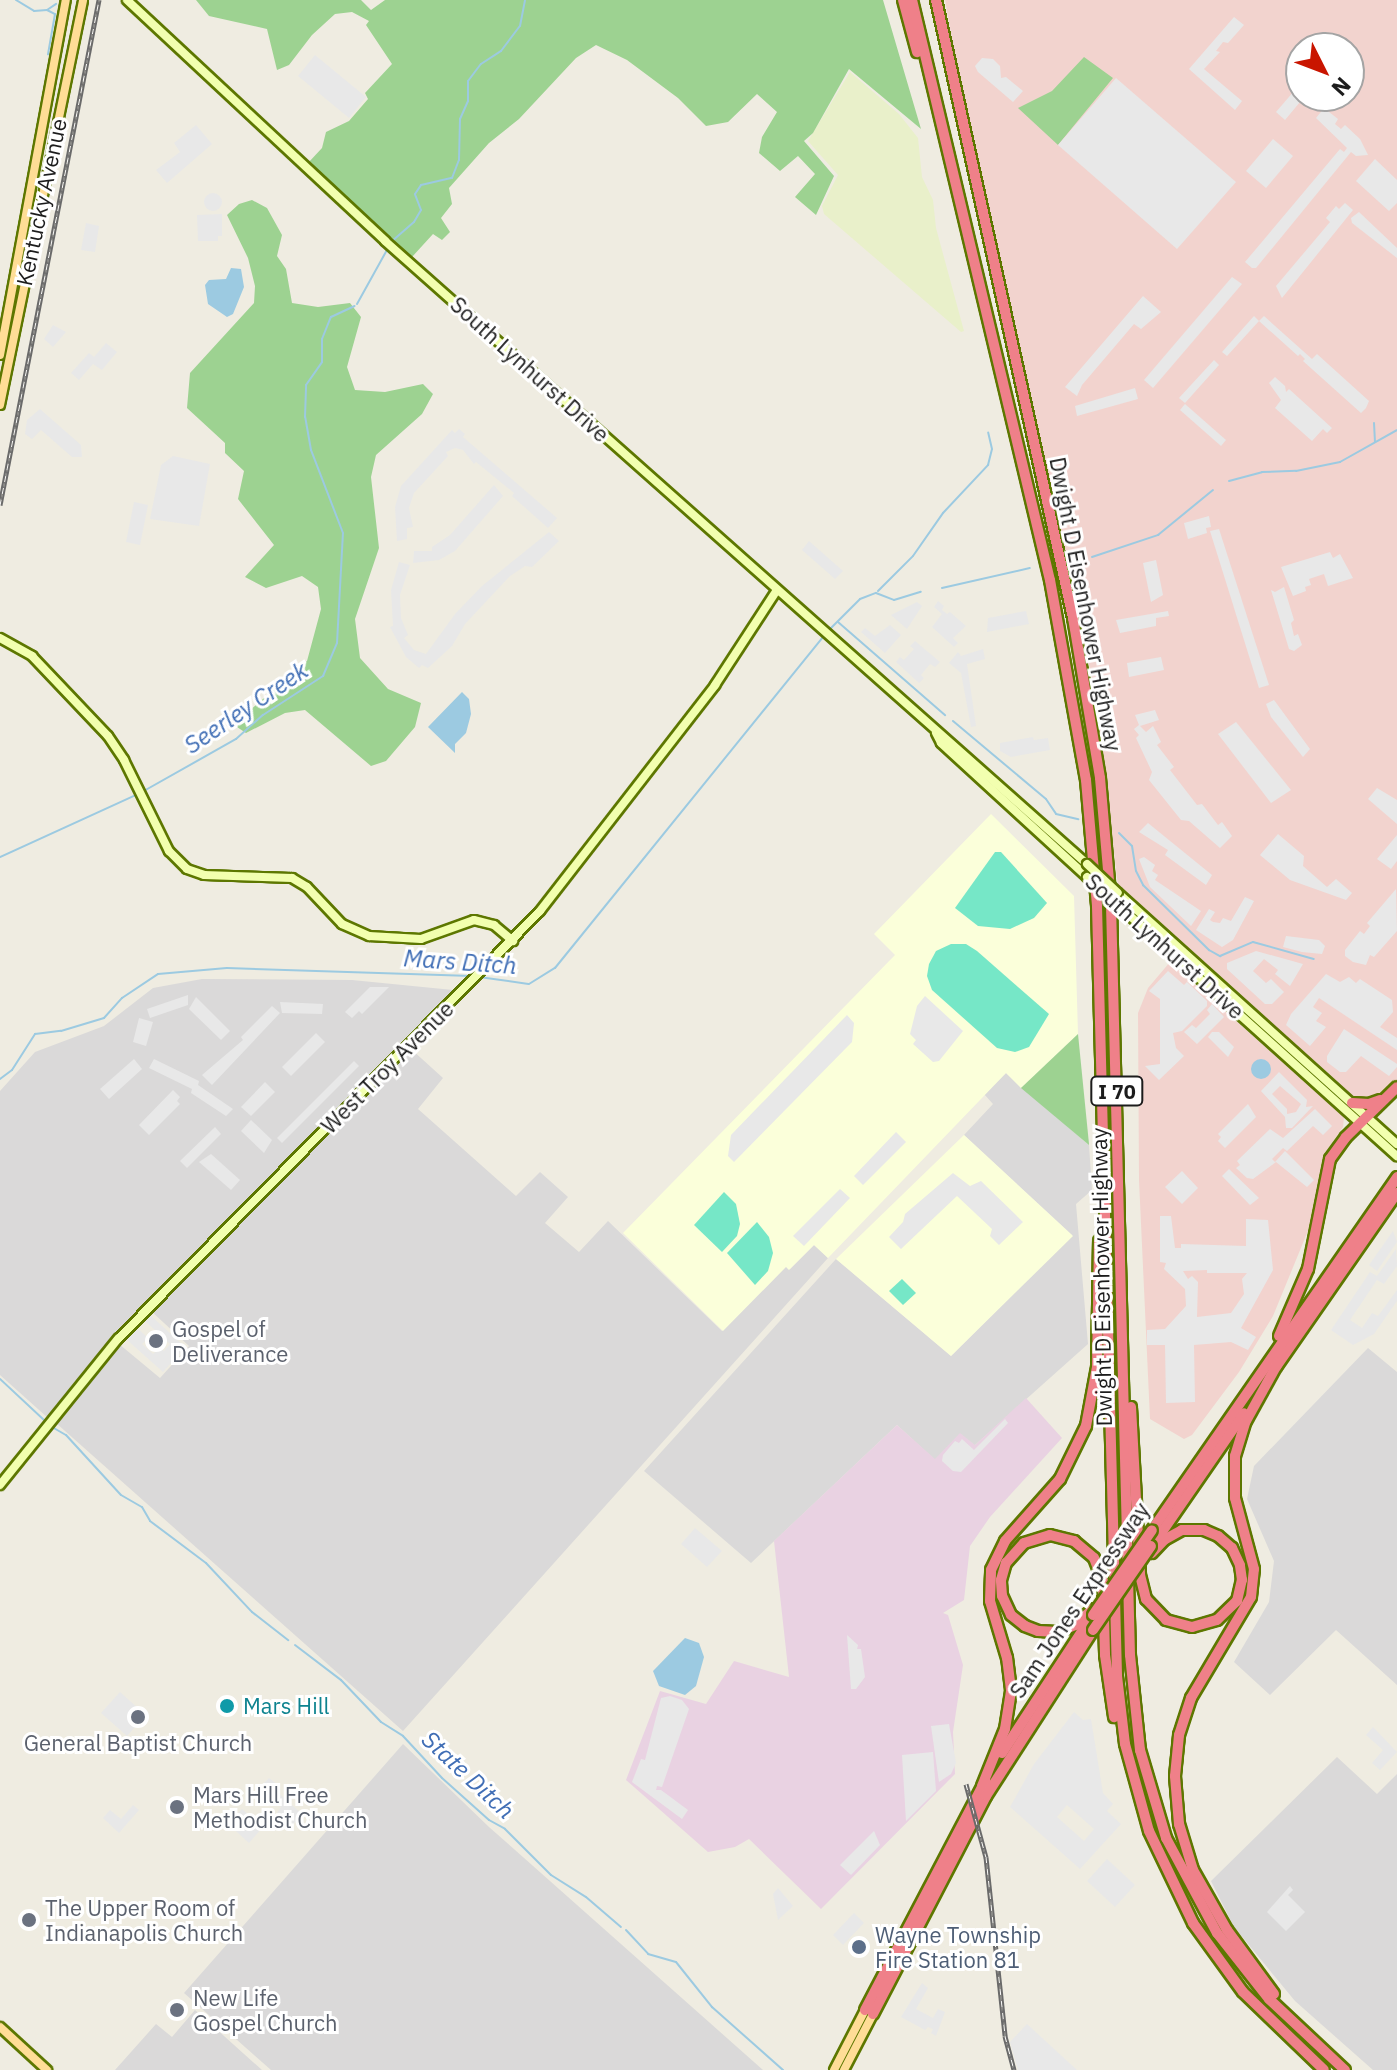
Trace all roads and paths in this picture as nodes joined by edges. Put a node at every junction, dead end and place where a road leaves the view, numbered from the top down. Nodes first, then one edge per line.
1 (66, 0) edge
2 (83, 0) edge
3 (127, 0) edge
4 (903, 0) edge
5 (912, 0) edge
6 (936, 0) edge
7 (957, 190) junction
8 (0, 355) edge
9 (0, 405) edge
10 (777, 590) junction
11 (0, 638) edge
12 (936, 733) junction
13 (513, 941) junction
14 (1397, 1087) edge
15 (1382, 1099) junction
16 (1352, 1103) junction
17 (1364, 1121) junction
18 (1397, 1144) edge
19 (1397, 1156) edge
20 (1105, 1166) junction
21 (1397, 1177) edge
22 (1397, 1193) edge
23 (1122, 1304) junction
24 (1278, 1363) junction
25 (1251, 1387) junction
26 (0, 1485) edge
27 (1152, 1550) junction
28 (1093, 1612) junction
29 (1132, 1773) junction
30 (982, 1786) junction
31 (869, 2012) junction
32 (0, 2027) edge
33 (1321, 2049) junction
34 (47, 2070) edge
35 (834, 2070) edge
36 (844, 2070) edge
37 (1324, 2070) edge
38 (1345, 2070) edge

1 - 8 main road, Kentucky Avenue
2 - 9 main road, Kentucky Avenue
3 - 10 main road, South Lynhurst Drive
4 - 7 highway
5 - 7 highway, Dwight D Eisenhower Highway / I 70
6 - 23 highway, Dwight D Eisenhower Highway / I 70
7 - 20 highway, Dwight D Eisenhower Highway / I 70
10 - 12 main road, South Lynhurst Drive
10 - 13 main road, West Troy Avenue
11 - 13 main road
12 - 16 main road, South Lynhurst Drive, bridge
12 - 17 main road, South Lynhurst Drive, bridge
13 - 26 main road, West Troy Avenue
14 - 15 highway
15 - 16 highway
15 - 17 highway
16 - 17 main road, South Lynhurst Drive
17 - 18 main road, South Lynhurst Drive
17 - 19 main road, South Lynhurst Drive
17 - 25 highway
20 - 29 highway, Dwight D Eisenhower Highway / I 70
20 - 30 highway
21 - 25 highway, Sam Jones Expressway
22 - 24 highway, Sam Jones Expressway
23 - 27 highway
23 - 33 highway, Dwight D Eisenhower Highway / I 70
24 - 27 highway, Sam Jones Expressway
24 - 33 highway
25 - 28 highway, Sam Jones Expressway, bridge
27 - 31 highway, Sam Jones Expressway, bridge
28 - 29 highway
28 - 30 highway, Sam Jones Expressway
29 - 37 highway, Dwight D Eisenhower Highway / I 70
30 - 31 highway, Sam Jones Expressway
31 - 35 main road, Sam Jones Expressway
31 - 36 main road, Sam Jones Expressway
32 - 34 main road
33 - 38 highway, Dwight D Eisenhower Highway / I 70

